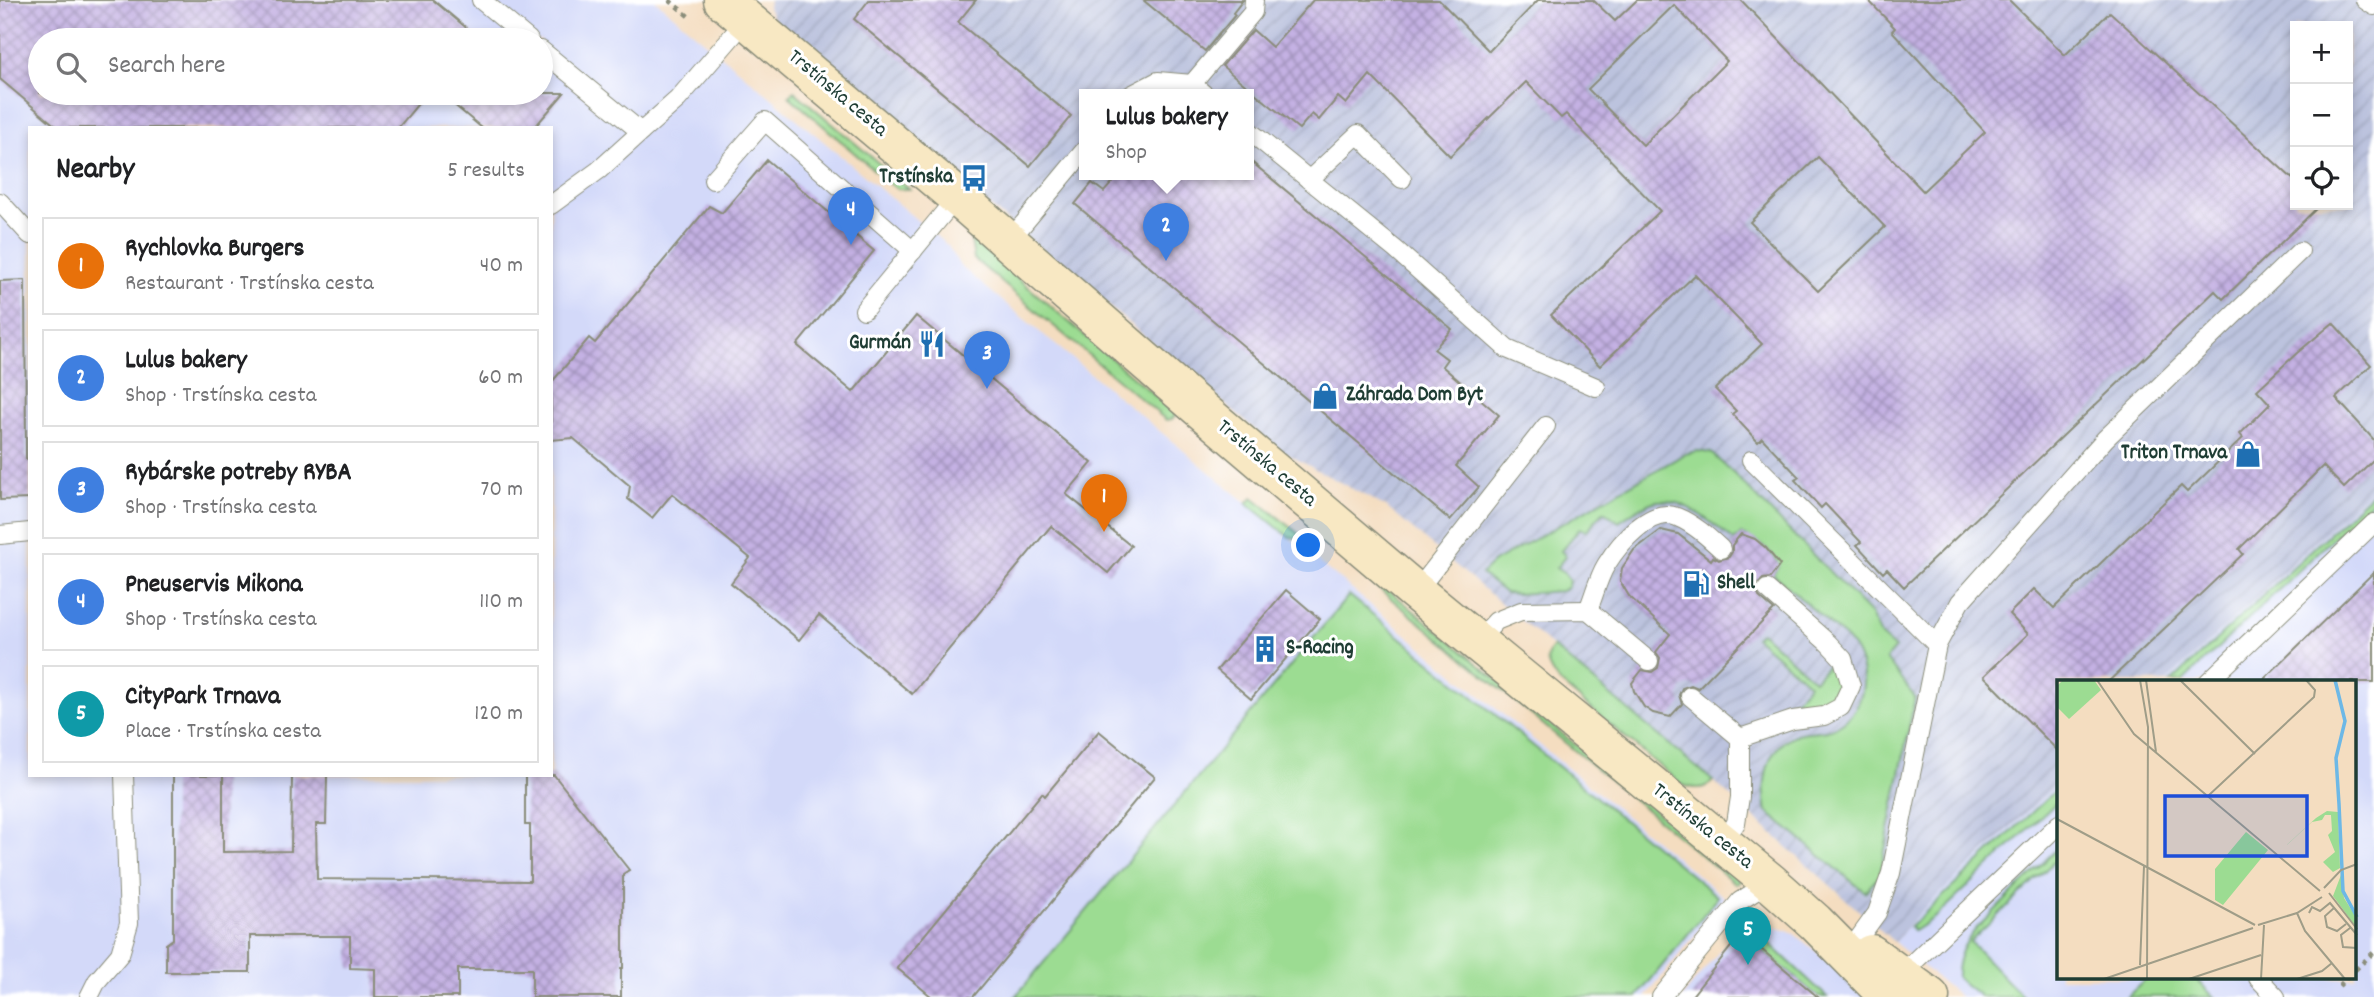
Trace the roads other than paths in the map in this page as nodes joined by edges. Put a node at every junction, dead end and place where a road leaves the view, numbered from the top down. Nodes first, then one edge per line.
1 (481, 0) edge
2 (1254, 0) edge
3 (2365, 0) edge
4 (2374, 6) edge
5 (724, 15) edge
6 (515, 28) edge
7 (553, 60) edge
8 (1143, 89) edge
9 (1199, 89) edge
10 (641, 132) junction
11 (1254, 135) edge
12 (1079, 157) edge
13 (1402, 179) dead end
14 (713, 180) dead end
15 (1309, 180) junction
16 (957, 197) junction
17 (0, 202) edge
18 (553, 204) edge
19 (28, 233) edge
20 (1009, 241) junction
21 (913, 251) junction
22 (2300, 251) dead end
23 (864, 310) dead end
24 (1596, 387) dead end
25 (1546, 426) dead end
26 (1751, 460) dead end
27 (2374, 523) edge
28 (28, 532) edge
29 (0, 535) edge
30 (1721, 549) dead end
31 (1767, 589) dead end
32 (1416, 592) junction
33 (1588, 610) junction
34 (1477, 642) junction
35 (1937, 645) junction
36 (1649, 661) dead end
37 (2209, 680) edge
38 (1690, 696) dead end
39 (1740, 738) junction
40 (124, 777) edge
41 (2057, 826) edge
42 (1722, 844) junction
43 (1769, 882) junction
44 (1815, 922) junction
45 (1856, 942) junction
46 (2259, 979) edge
47 (1906, 990) edge
48 (89, 997) edge
49 (1661, 997) edge
50 (2276, 997) edge

1 - 6 lane
2 - 9 lane
3 - 4 lane
5 - 10 lane
5 - 16 main road, Trstínska cesta
7 - 10 lane
8 - 9 lane
10 - 18 lane
11 - 15 lane
12 - 20 lane
13 - 15 lane
14 - 21 lane
15 - 24 lane
16 - 20 main road, Trstínska cesta
16 - 21 lane
17 - 19 lane
20 - 32 main road, Trstínska cesta
21 - 23 lane
22 - 35 lane
25 - 32 lane
26 - 35 lane
27 - 37 lane
28 - 29 lane
30 - 33 lane
31 - 39 lane
32 - 34 main road, Trstínska cesta
33 - 34 lane
33 - 36 lane
34 - 42 main road, Trstínska cesta
35 - 45 lane
38 - 39 lane
39 - 42 lane
40 - 48 lane
41 - 47 lane
42 - 43 main road, Trstínska cesta
43 - 44 main road, Trstínska cesta
43 - 49 lane
44 - 45 main road, Trstínska cesta
44 - 47 main road, Trstínska cesta
45 - 47 main road, Trstínska cesta
46 - 50 lane

